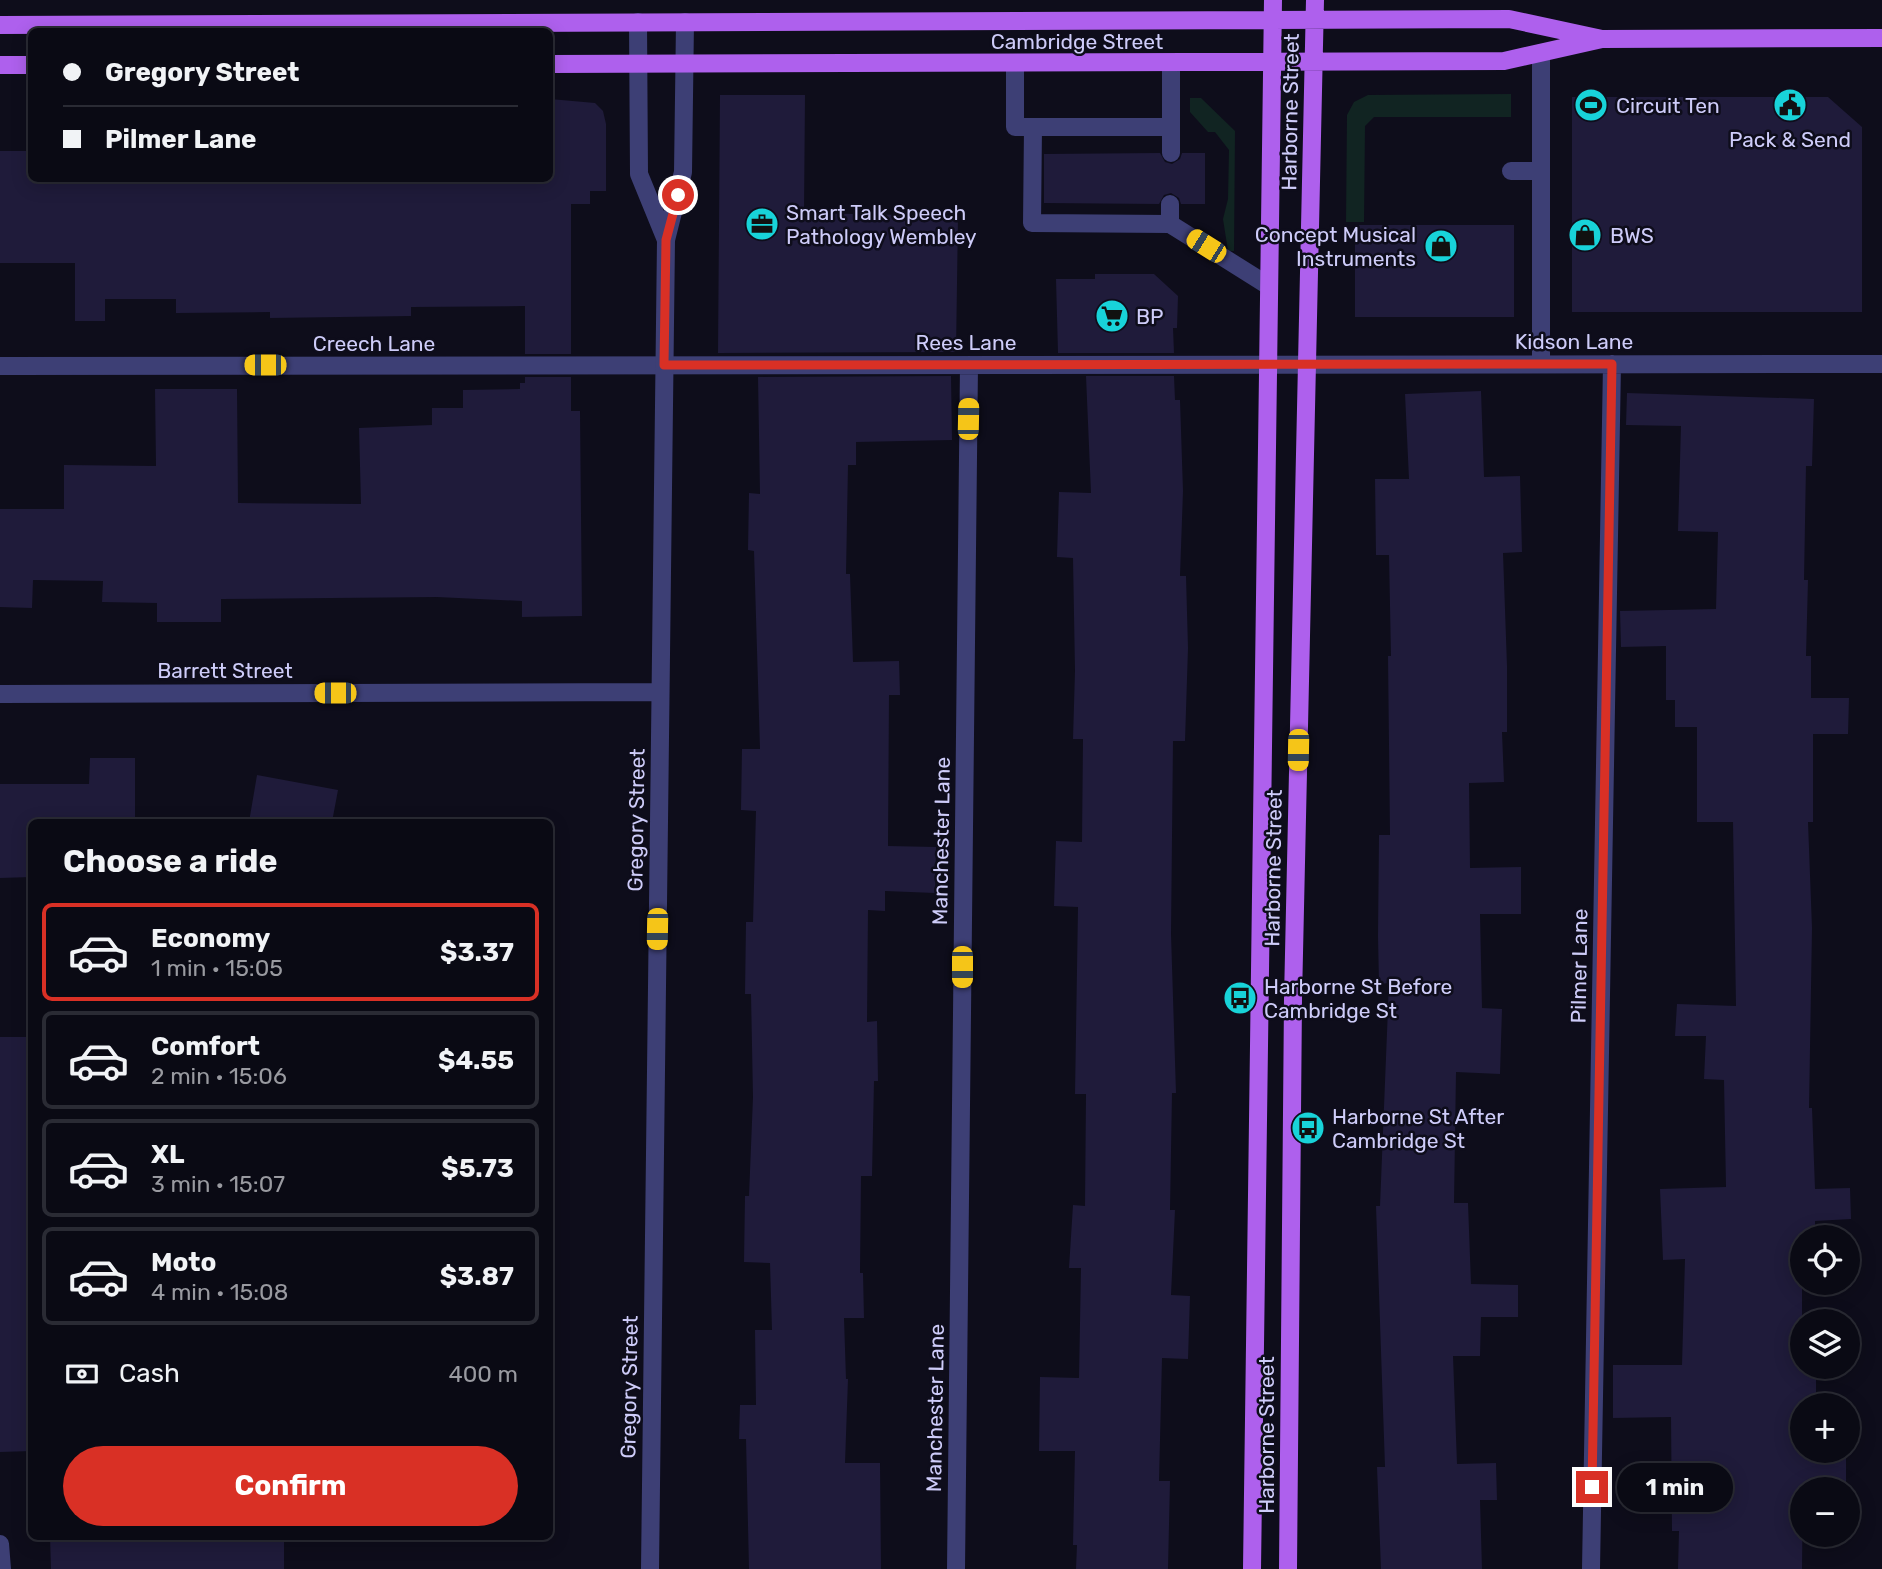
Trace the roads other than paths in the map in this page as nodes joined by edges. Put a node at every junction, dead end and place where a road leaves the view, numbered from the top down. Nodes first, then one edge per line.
1 (1273, 0) edge
2 (1315, 0) edge
3 (1314, 19) junction
4 (1272, 20) junction
5 (638, 22) junction
6 (685, 22) junction
7 (0, 25) edge
8 (1882, 38) edge
9 (1602, 39) junction
10 (1541, 52) junction
11 (639, 63) junction
12 (685, 63) junction
13 (1015, 63) junction
14 (1171, 63) junction
15 (1272, 63) junction
16 (1314, 63) junction
17 (553, 64) edge
18 (0, 65) edge
19 (28, 65) edge
20 (1033, 127) junction
21 (1171, 127) junction
22 (1171, 153) dead end
23 (1511, 171) dead end
24 (1541, 171) junction
25 (1170, 204) dead end
26 (1170, 224) junction
27 (666, 240) junction
28 (1269, 286) junction
29 (1882, 363) edge
30 (1307, 364) junction
31 (1541, 364) junction
32 (1612, 364) junction
33 (664, 365) junction
34 (969, 365) junction
35 (1267, 365) junction
36 (0, 366) edge
37 (660, 692) junction
38 (0, 694) edge
39 (0, 1544) edge
40 (2, 1569) edge
41 (650, 1569) edge
42 (956, 1569) edge
43 (1252, 1569) edge
44 (1288, 1569) edge
45 (1591, 1569) edge

1 - 4 main road, Harborne Street
2 - 3 main road, Harborne Street
3 - 4 main road, Cambridge Street
3 - 9 main road, Cambridge Street
3 - 16 main road, Harborne Street
4 - 6 main road, Cambridge Street
4 - 15 main road, Harborne Street
5 - 6 main road, Cambridge Street
5 - 7 main road, Cambridge Street
5 - 11 street, Gregory Street
6 - 12 street, Gregory Street
8 - 9 main road, Cambridge Street
9 - 10 main road, Cambridge Street
10 - 16 main road, Cambridge Street
10 - 24 street
11 - 12 main road, Cambridge Street
11 - 17 main road, Cambridge Street
11 - 27 street, Gregory Street
12 - 13 main road, Cambridge Street
12 - 27 street, Gregory Street
13 - 14 main road, Cambridge Street
13 - 20 street
14 - 15 main road, Cambridge Street
14 - 21 street
15 - 16 main road, Cambridge Street
15 - 28 main road, Harborne Street
16 - 30 main road, Harborne Street
18 - 19 main road
20 - 21 street
20 - 26 street
21 - 22 street
23 - 24 street
24 - 31 street
25 - 26 street
26 - 28 street
27 - 33 street, Gregory Street
28 - 35 main road, Harborne Street
29 - 32 street, Kidson Lane
30 - 31 street, Kidson Lane
30 - 35 street, Kidson Lane
30 - 44 main road, Harborne Street
31 - 32 street, Kidson Lane
32 - 45 street, Pilmer Lane
33 - 34 street, Rees Lane
33 - 36 street, Creech Lane
33 - 37 street, Gregory Street
34 - 35 street, Rees Lane
34 - 42 street, Manchester Lane
35 - 43 main road, Harborne Street
37 - 38 street, Barrett Street
37 - 41 street, Gregory Street
39 - 40 street

